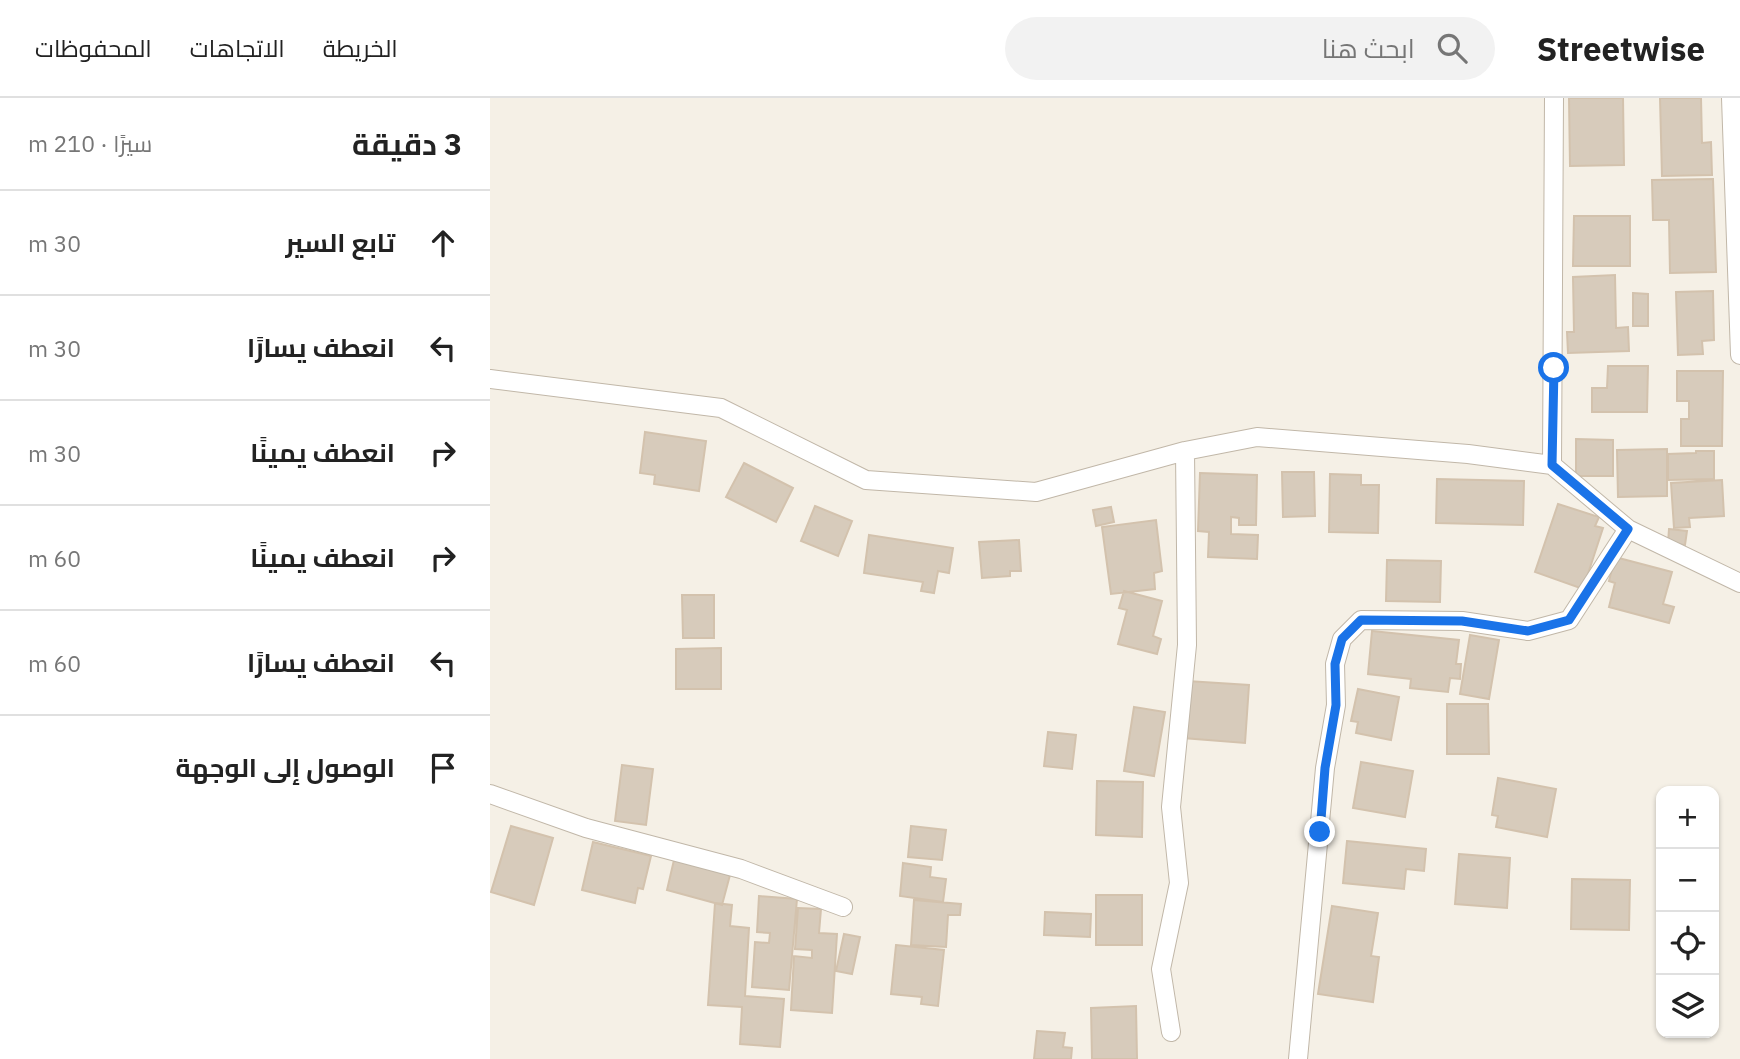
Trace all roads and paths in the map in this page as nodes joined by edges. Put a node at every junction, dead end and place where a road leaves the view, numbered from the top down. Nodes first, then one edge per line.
1 (1554, 98) edge
2 (1731, 98) edge
3 (1738, 200) edge
4 (1740, 355) edge
5 (490, 379) edge
6 (1185, 451) junction
7 (1552, 465) junction
8 (1628, 529) junction
9 (1740, 583) edge
10 (490, 794) edge
11 (842, 907) dead end
12 (1171, 1032) dead end
13 (1298, 1059) edge

1 - 7 street
2 - 3 street
3 - 4 street
5 - 6 street
6 - 7 street
6 - 12 street
7 - 8 street
8 - 9 street
8 - 13 street
10 - 11 street

